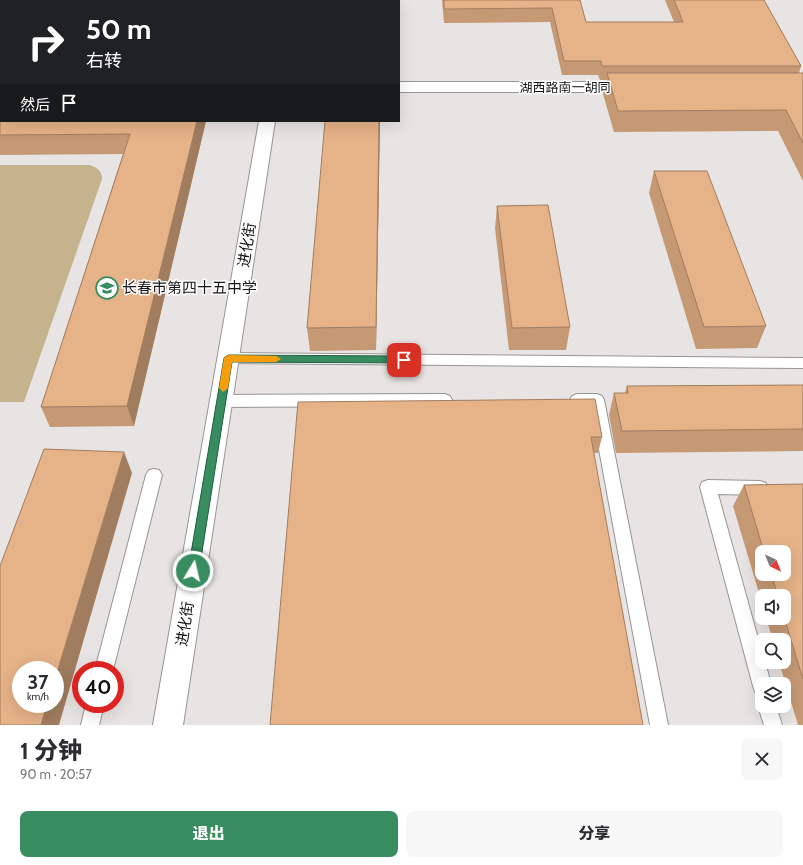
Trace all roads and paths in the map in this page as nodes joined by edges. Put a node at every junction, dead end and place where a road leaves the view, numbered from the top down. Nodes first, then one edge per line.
1 (400, 87) edge
2 (652, 87) edge
3 (267, 122) edge
4 (228, 358) junction
5 (803, 363) edge
6 (456, 400) edge
7 (566, 400) edge
8 (221, 401) junction
9 (154, 475) dead end
10 (779, 488) edge
11 (106, 661) edge
12 (760, 677) edge
13 (93, 713) edge
14 (769, 713) edge
15 (90, 725) edge
16 (168, 725) edge
17 (659, 725) edge
18 (773, 725) edge

1 - 2 street, 湖西路南一胡同
3 - 4 street, 进化街
4 - 5 lane
4 - 8 street, 进化街
6 - 8 lane
7 - 17 lane
8 - 16 street, 进化街
9 - 11 lane
10 - 12 lane
13 - 15 lane
14 - 18 lane

